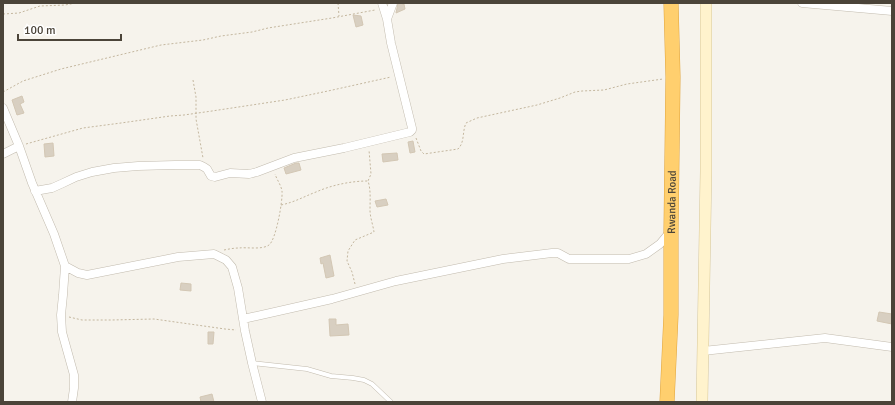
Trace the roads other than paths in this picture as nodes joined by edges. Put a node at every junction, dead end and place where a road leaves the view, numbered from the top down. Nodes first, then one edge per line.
1 (393, 3) edge
2 (671, 3) edge
3 (706, 3) edge
4 (802, 3) edge
5 (383, 6) edge
6 (892, 11) edge
7 (387, 19) junction
8 (3, 108) edge
9 (19, 146) junction
10 (3, 154) edge
11 (35, 191) junction
12 (671, 231) junction
13 (65, 266) junction
14 (243, 318) junction
15 (892, 347) edge
16 (703, 351) junction
17 (252, 363) junction
18 (72, 402) edge
19 (262, 402) edge
20 (391, 402) edge
21 (667, 402) edge
22 (702, 402) edge

1 - 7 street
2 - 12 highway, Rwanda Road
3 - 16 street
4 - 6 street
5 - 7 street
7 - 11 street
8 - 9 street
9 - 10 street
9 - 11 street
11 - 13 street
12 - 14 street
12 - 21 highway, Rwanda Road
13 - 14 street
13 - 18 street
14 - 17 street
15 - 16 street
16 - 22 street
17 - 19 street
17 - 20 lane

